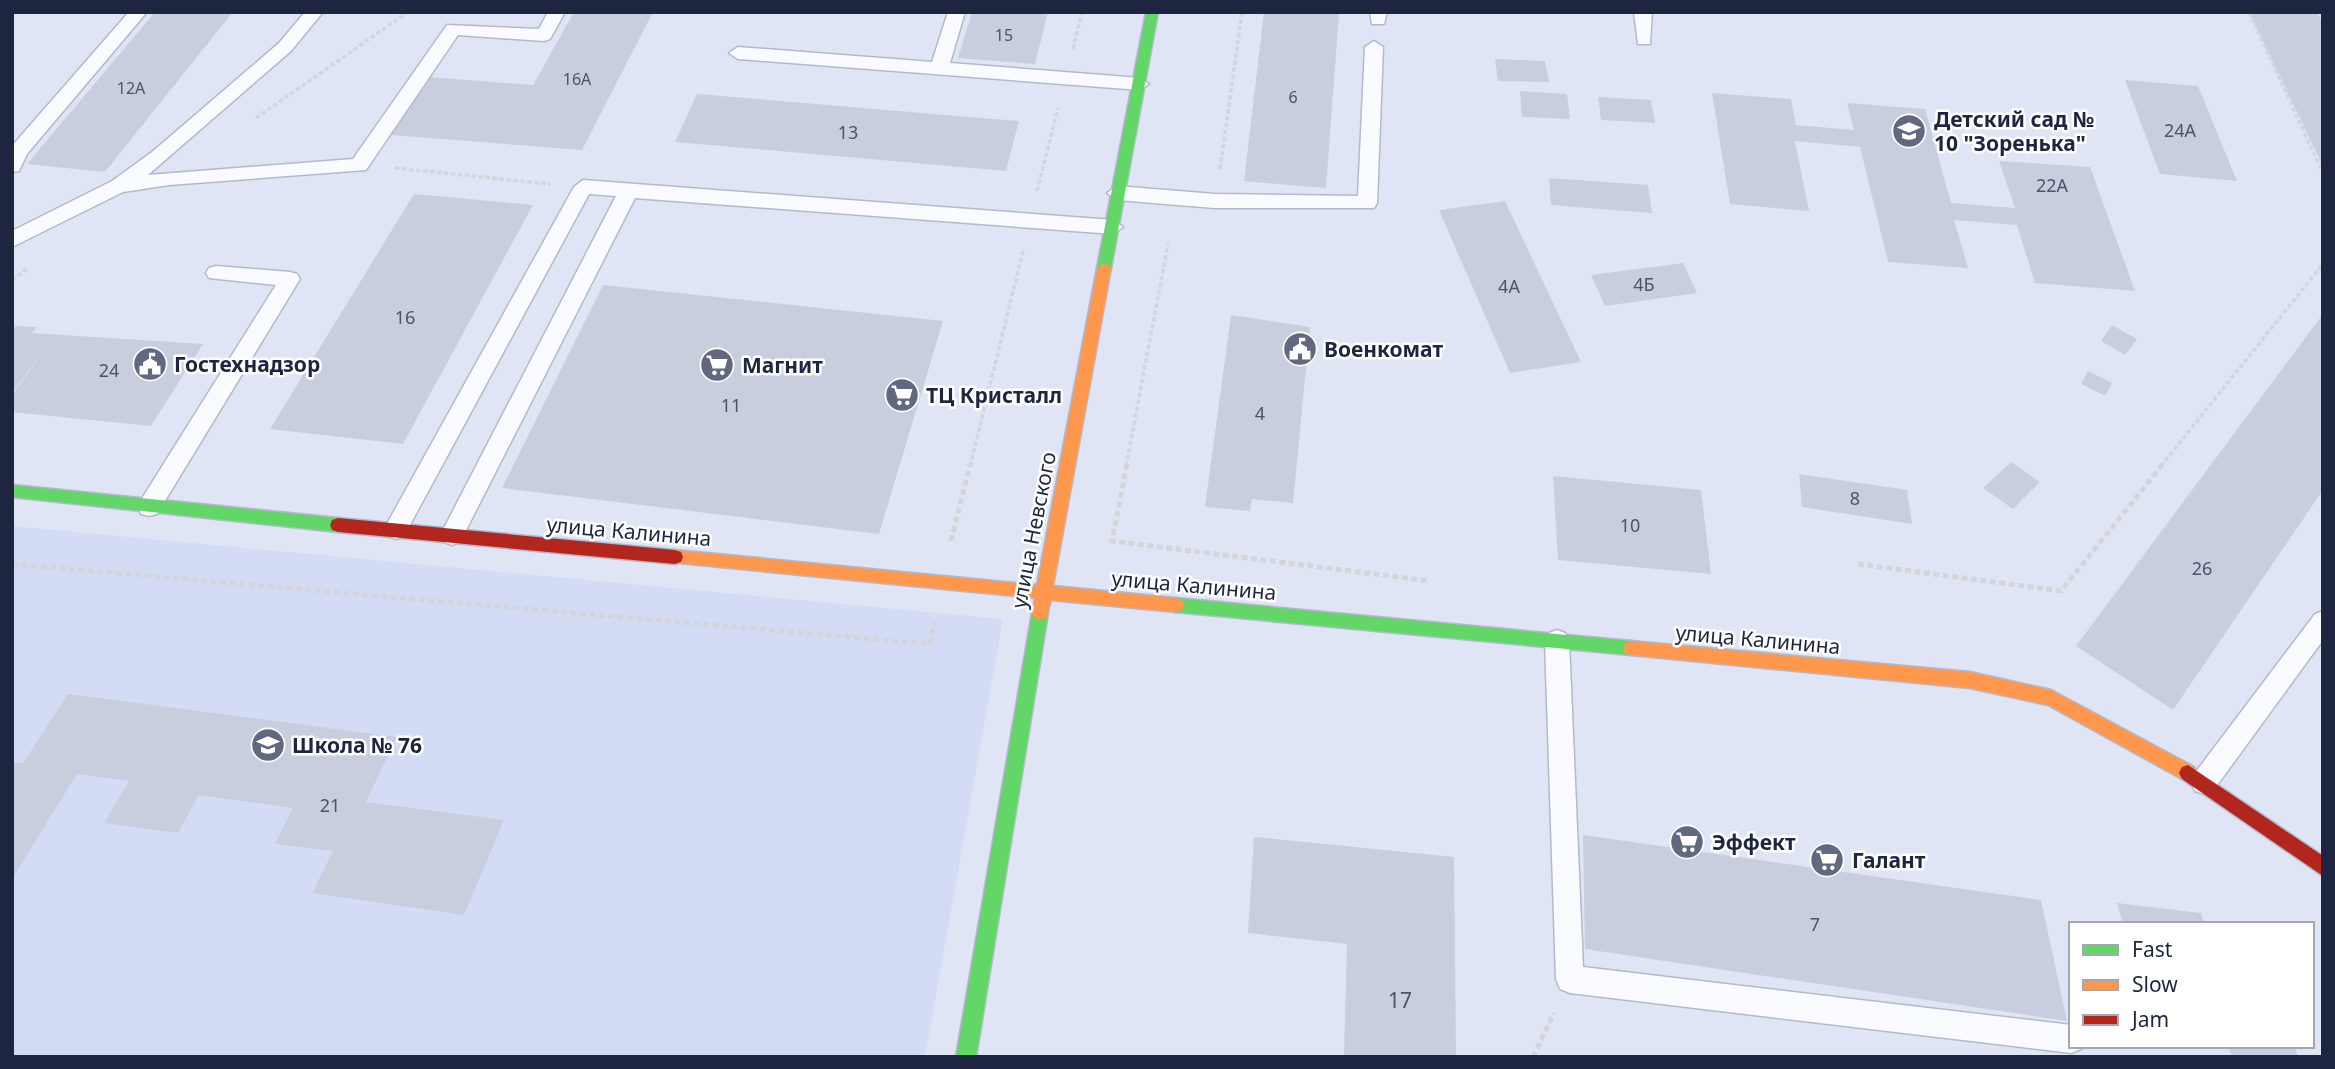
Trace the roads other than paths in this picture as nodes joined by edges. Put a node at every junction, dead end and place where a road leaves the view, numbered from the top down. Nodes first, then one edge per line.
1 (139, 12) edge
2 (315, 12) edge
3 (556, 12) edge
4 (957, 12) edge
5 (1152, 12) edge
6 (1643, 12) edge
7 (1644, 40) dead end
8 (1374, 47) dead end
9 (738, 53) dead end
10 (939, 69) junction
11 (1140, 84) junction
12 (12, 166) edge
13 (119, 186) junction
14 (629, 190) junction
15 (1117, 193) junction
16 (1113, 228) junction
17 (12, 240) edge
18 (216, 273) dead end
19 (12, 491) edge
20 (149, 507) junction
21 (396, 529) junction
22 (453, 535) junction
23 (1043, 592) junction
24 (2323, 621) edge
25 (1557, 641) junction
26 (2204, 782) junction
27 (2323, 867) edge
28 (2069, 1039) edge
29 (966, 1057) edge

1 - 12 lane
2 - 13 lane
3 - 13 lane
4 - 10 lane
5 - 11 street, улица Невского
6 - 7 lane
8 - 15 lane
9 - 10 lane
10 - 11 lane
11 - 15 street, улица Невского
13 - 17 lane
14 - 16 lane
14 - 21 lane
14 - 22 lane
15 - 16 street, улица Невского
16 - 23 street, улица Невского
18 - 20 lane
19 - 20 street, улица Калинина
20 - 21 street, улица Калинина
21 - 22 street, улица Калинина
22 - 23 street, улица Калинина
23 - 25 street, улица Калинина
23 - 29 street, улица Невского
24 - 26 lane
25 - 26 street, улица Калинина
25 - 28 lane
26 - 27 street, улица Калинина

